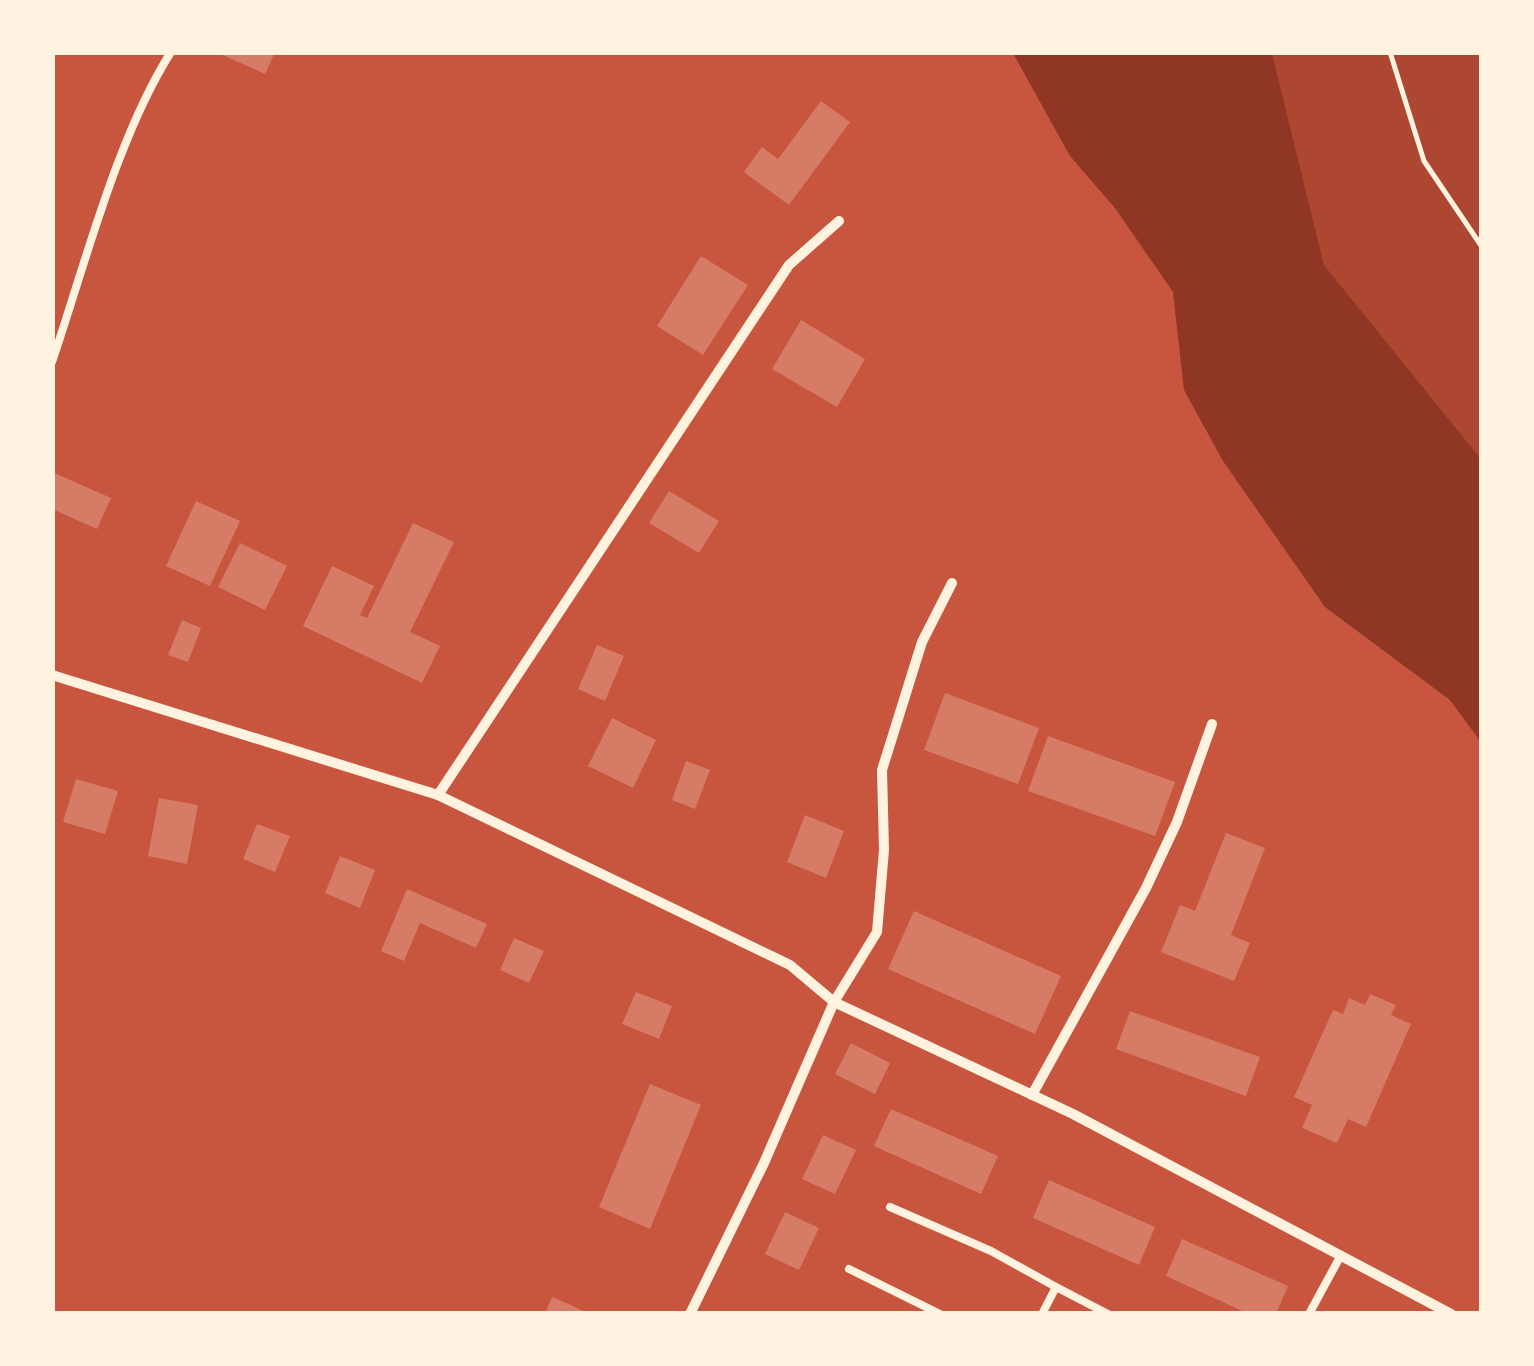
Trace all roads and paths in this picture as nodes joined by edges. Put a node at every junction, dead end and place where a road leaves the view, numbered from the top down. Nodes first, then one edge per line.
1 (171, 52) edge
2 (1390, 52) edge
3 (839, 221) dead end
4 (1482, 247) edge
5 (52, 362) edge
6 (952, 583) dead end
7 (52, 675) edge
8 (1212, 724) dead end
9 (438, 795) junction
10 (834, 1002) junction
11 (1032, 1095) junction
12 (890, 1206) dead end
13 (1340, 1256) junction
14 (849, 1269) dead end
15 (1056, 1287) junction
16 (690, 1314) edge
17 (940, 1314) edge
18 (1042, 1314) edge
19 (1108, 1314) edge
20 (1309, 1314) edge
21 (1451, 1314) edge

1 - 5 lane
2 - 4 path
3 - 9 street
6 - 10 street
7 - 9 street
8 - 11 street
9 - 10 street
10 - 11 street
10 - 16 street
11 - 13 street
12 - 15 lane
13 - 20 lane
13 - 21 street
14 - 17 lane
15 - 18 lane
15 - 19 lane

